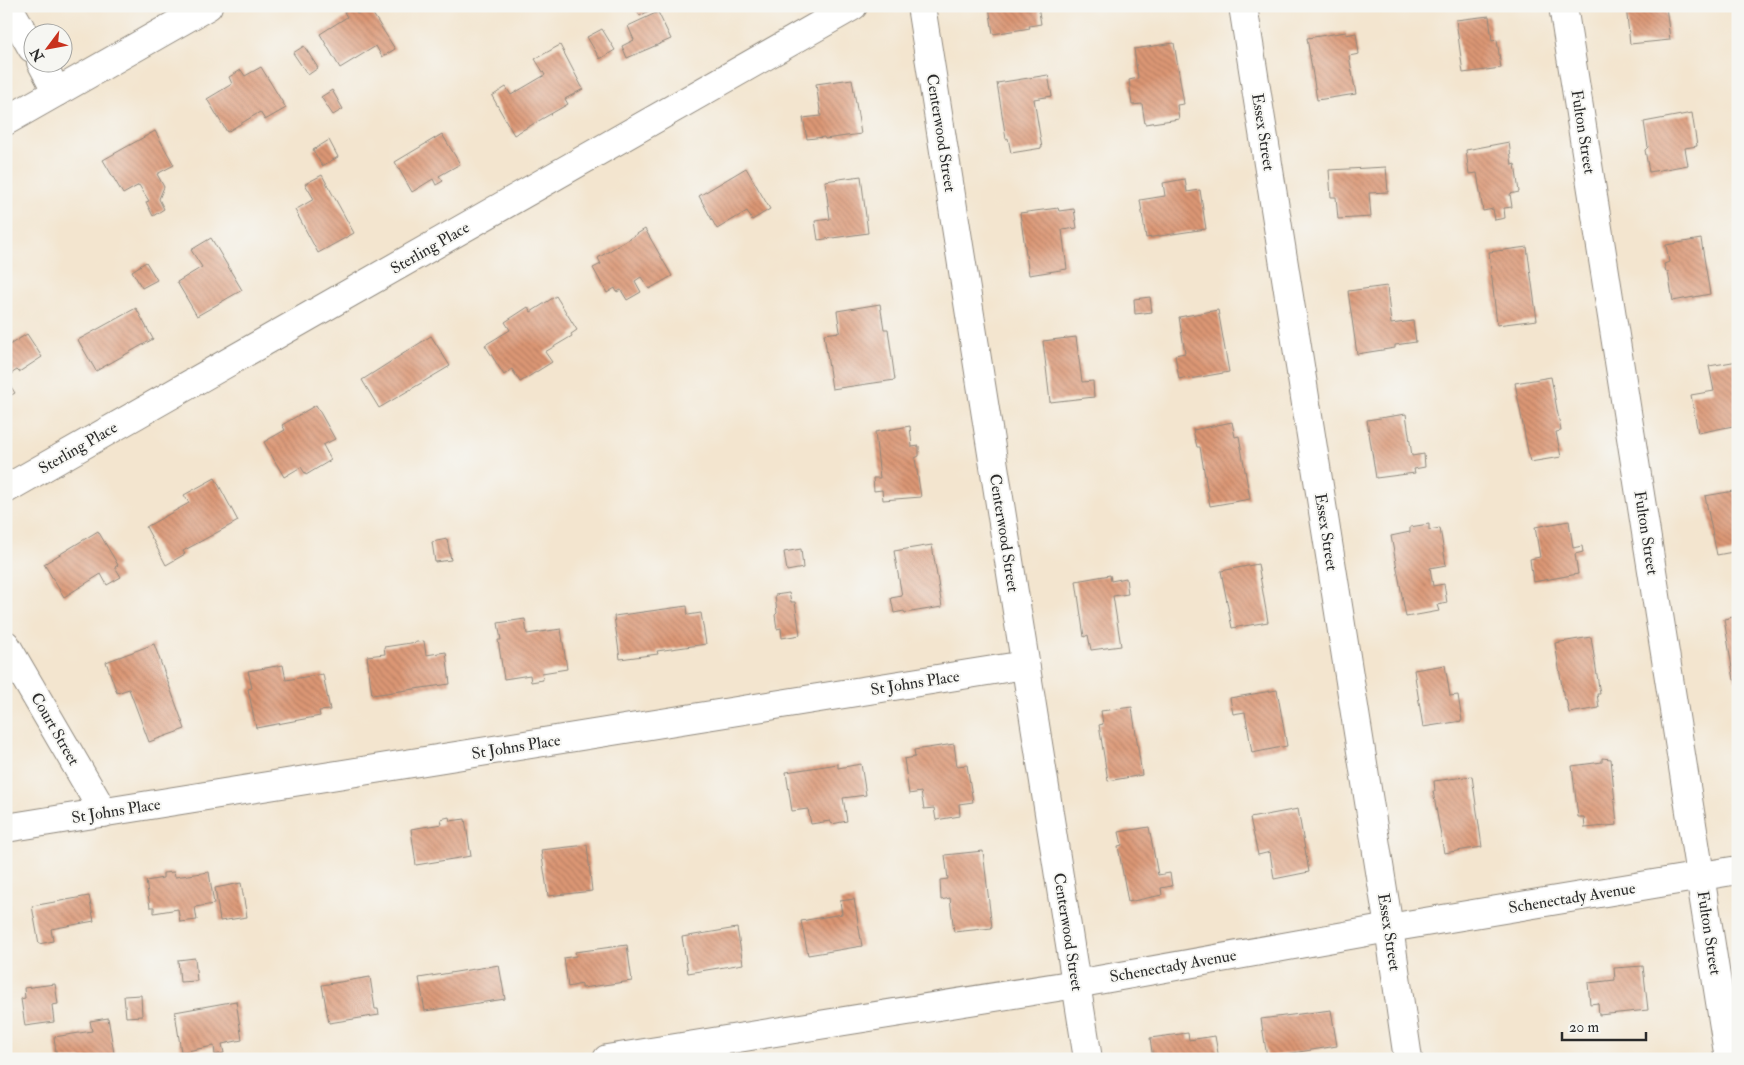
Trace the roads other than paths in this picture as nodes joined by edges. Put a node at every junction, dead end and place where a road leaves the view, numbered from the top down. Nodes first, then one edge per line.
1 (8, 6) edge
2 (208, 6) edge
3 (853, 6) edge
4 (921, 6) edge
5 (1243, 6) edge
6 (1563, 6) edge
7 (22, 30) edge
8 (47, 72) edge
9 (58, 92) junction
10 (6, 121) edge
11 (6, 489) edge
12 (6, 645) edge
13 (1025, 665) junction
14 (104, 813) junction
15 (6, 828) edge
16 (1738, 870) edge
17 (1700, 876) junction
18 (1389, 928) junction
19 (1076, 984) junction
20 (607, 1059) edge
21 (1088, 1059) edge
22 (1408, 1059) edge
23 (1729, 1059) edge

1 - 7 street
2 - 9 street
3 - 11 street, Sterling Place
4 - 13 street, Centerwood Street
5 - 18 street, Essex Street
6 - 17 street, Fulton Street
8 - 9 street
9 - 10 street
12 - 14 street, Court Street
13 - 14 street, St Johns Place
13 - 19 street, Centerwood Street
14 - 15 street, St Johns Place
16 - 17 street, Schenectady Avenue
17 - 18 street, Schenectady Avenue
17 - 23 street, Fulton Street
18 - 19 street, Schenectady Avenue
18 - 22 street, Essex Street
19 - 20 street, Schenectady Avenue
19 - 21 street, Centerwood Street

